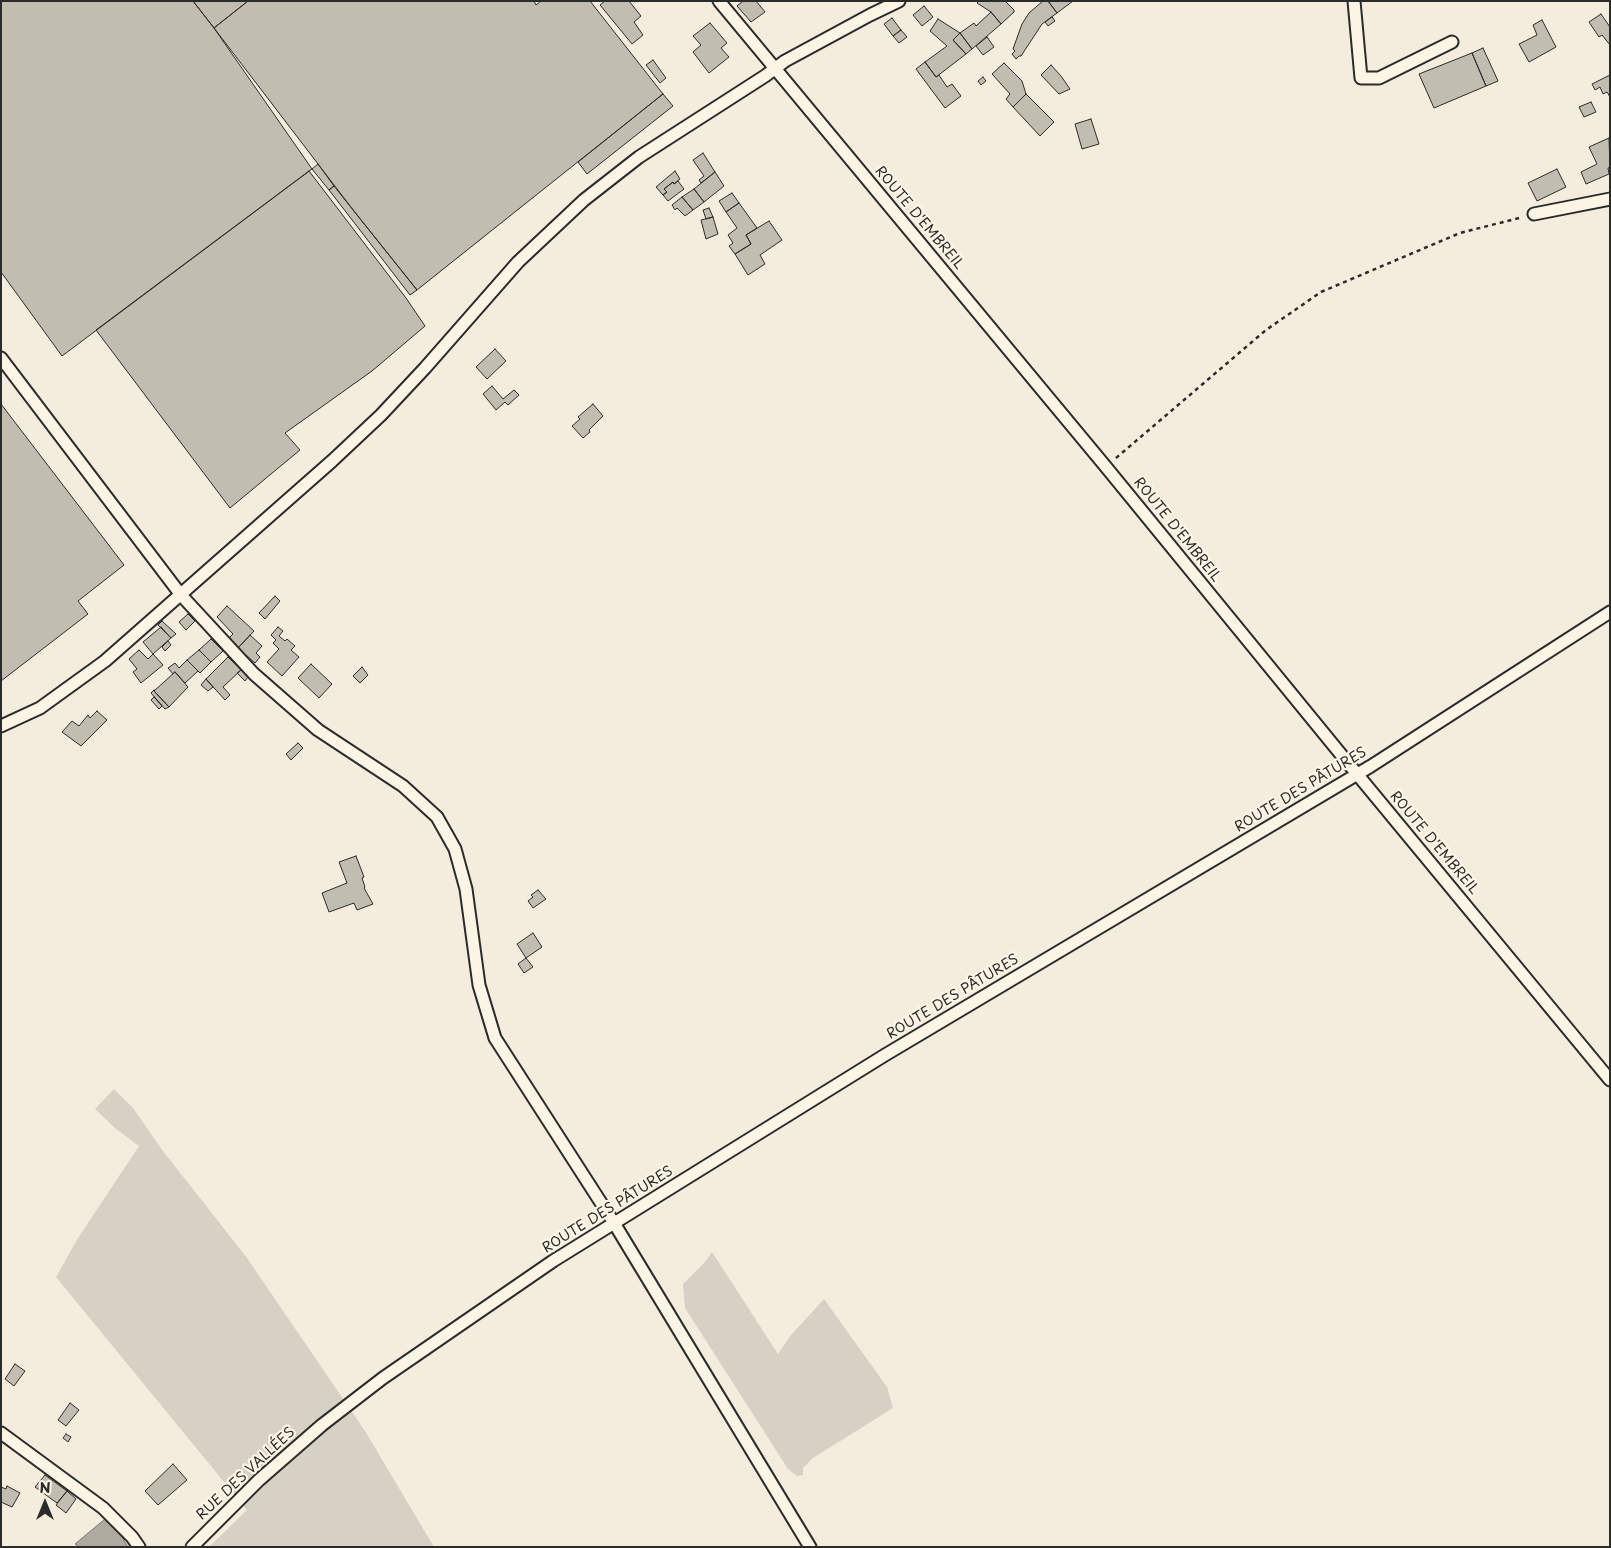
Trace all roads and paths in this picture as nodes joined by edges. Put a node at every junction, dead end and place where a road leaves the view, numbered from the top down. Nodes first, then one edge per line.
1 (719, 1) edge
2 (899, 1) edge
3 (1354, 1) edge
4 (1452, 42) dead end
5 (775, 69) junction
6 (1610, 200) edge
7 (1534, 214) joint
8 (1, 358) edge
9 (1106, 467) junction
10 (181, 595) junction
11 (1610, 612) edge
12 (1, 726) edge
13 (1357, 774) junction
14 (1610, 1080) edge
15 (614, 1223) junction
16 (322, 1425) joint
17 (1, 1433) edge
18 (139, 1547) edge
19 (192, 1547) edge
20 (810, 1547) edge

1 - 5 street, ROUTE D'EMBREIL
2 - 5 street
3 - 4 street
5 - 9 street, ROUTE D'EMBREIL
5 - 10 street
6 - 7 street
7 - 9 path
8 - 10 street
9 - 13 street, ROUTE D'EMBREIL
10 - 12 street
10 - 15 street
11 - 13 street, ROUTE DES PÂTURES
13 - 14 street, ROUTE D'EMBREIL
13 - 15 street, ROUTE DES PÂTURES
15 - 16 street, ROUTE DES PÂTURES
15 - 20 street
16 - 19 street, RUE DES VALLÉES
17 - 18 street

